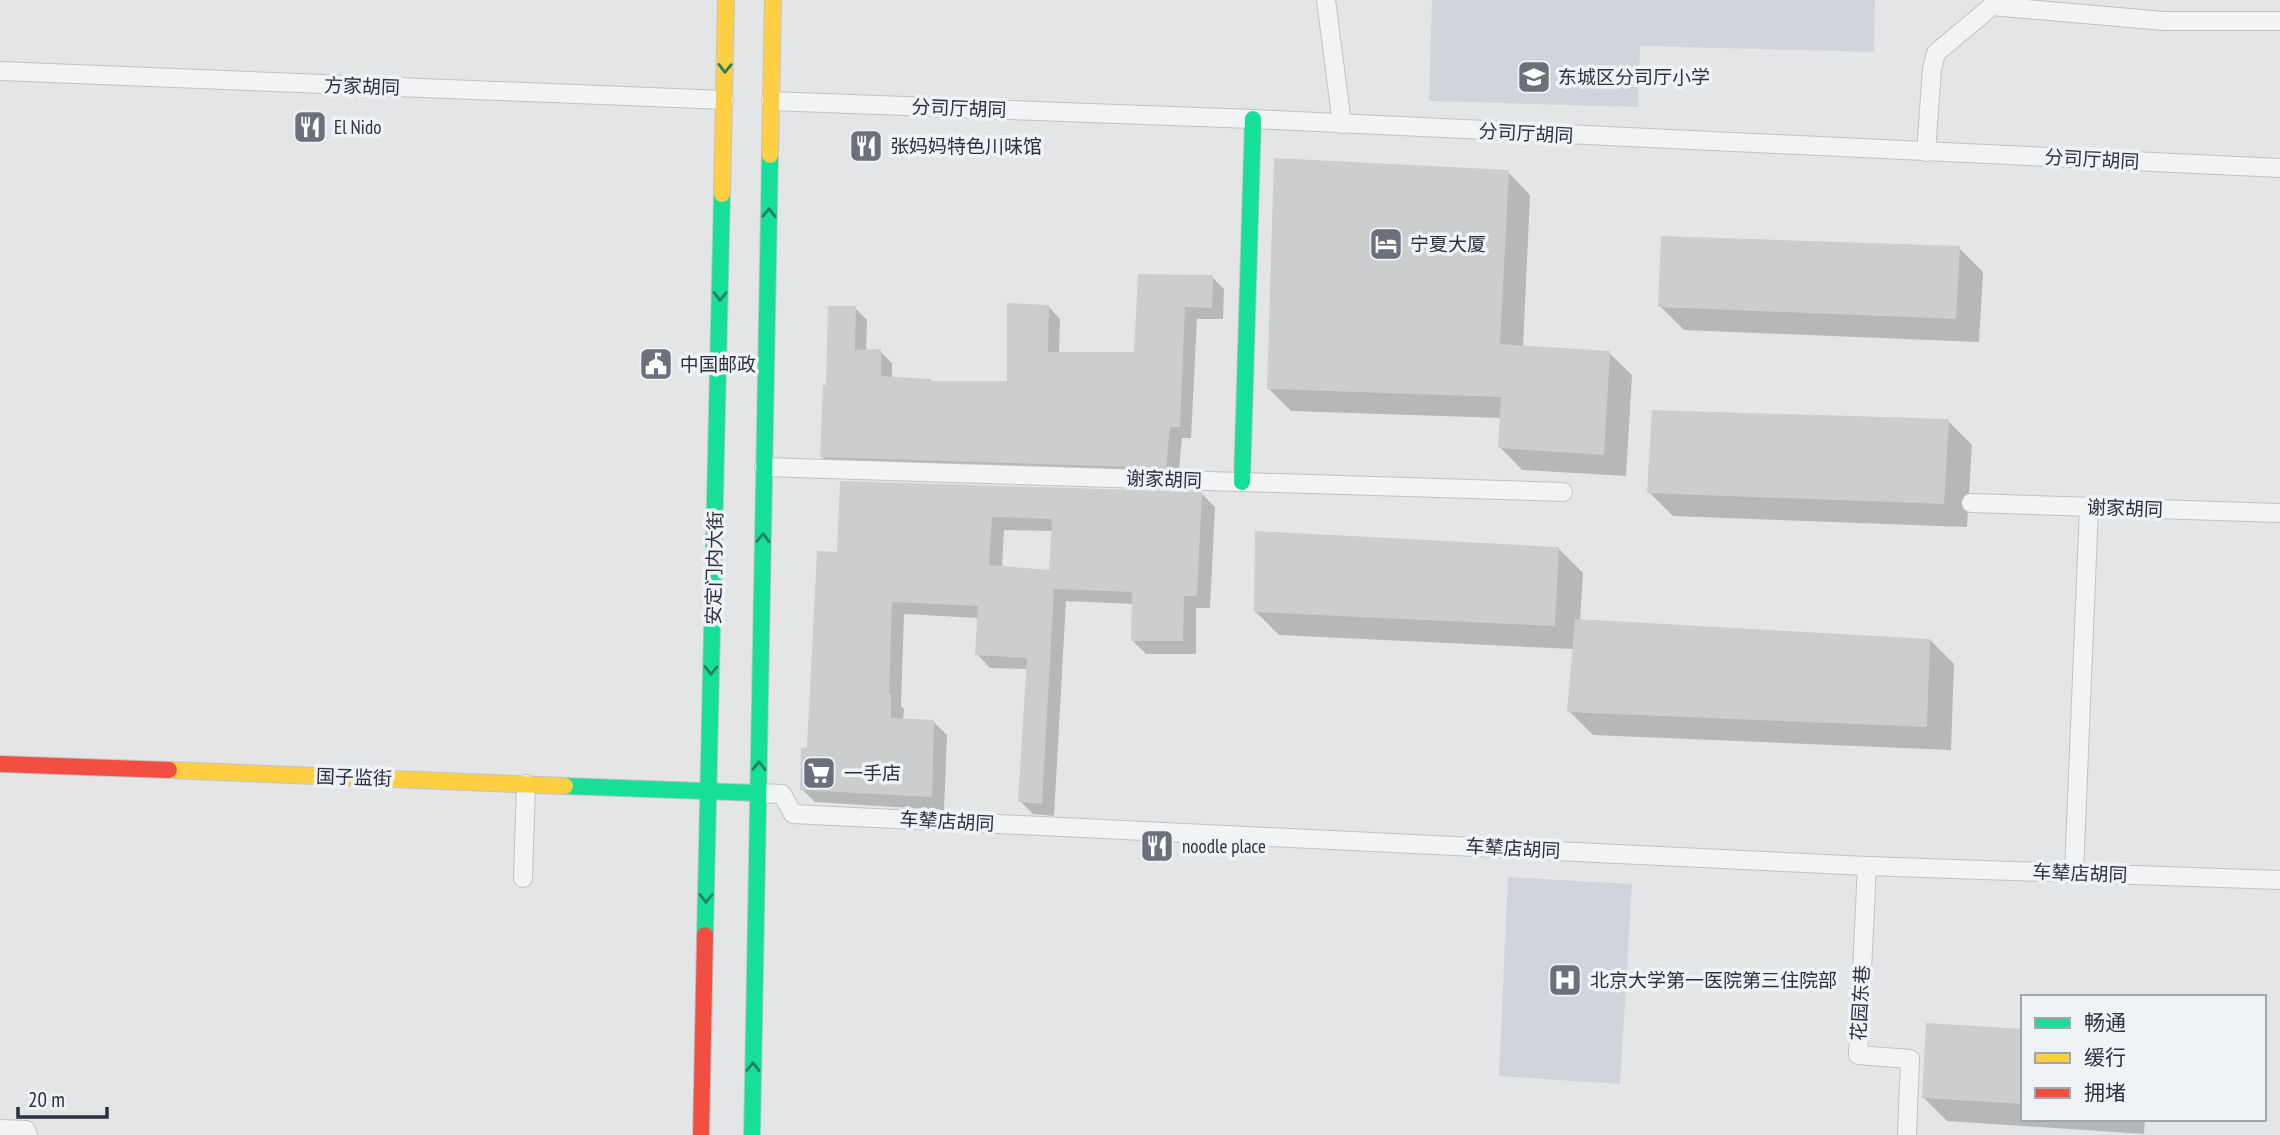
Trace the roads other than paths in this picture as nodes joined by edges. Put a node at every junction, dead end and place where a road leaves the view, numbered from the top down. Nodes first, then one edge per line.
1 (726, 0) edge
2 (773, 0) edge
3 (1326, 0) edge
4 (2003, 4) edge
5 (2280, 21) edge
6 (0, 71) edge
7 (724, 100) junction
8 (771, 101) junction
9 (1253, 119) junction
10 (1342, 124) junction
11 (1926, 152) junction
12 (2280, 168) edge
13 (764, 467) junction
14 (1242, 482) junction
15 (1563, 492) dead end
16 (1971, 503) dead end
17 (2089, 507) junction
18 (2280, 513) edge
19 (0, 764) edge
20 (526, 784) junction
21 (709, 791) junction
22 (758, 793) junction
23 (1867, 866) junction
24 (2074, 873) junction
25 (523, 878) dead end
26 (2280, 880) edge
27 (0, 1129) edge
28 (28, 1135) edge
29 (701, 1135) edge
30 (752, 1135) edge
31 (1907, 1135) edge

1 -> 7 main road, 安定门内大街
2 - 8 main road
3 - 10 lane
4 - 5 lane
4 - 11 lane
6 - 7 lane, 方家胡同
7 -> 21 main road, 安定门内大街
8 - 9 lane, 分司厅胡同
13 -> 8 main road
9 - 10 lane, 分司厅胡同
9 - 14 main road
10 - 11 lane, 分司厅胡同
11 - 12 lane, 分司厅胡同
13 - 14 lane, 谢家胡同
22 -> 13 main road
14 - 15 lane, 谢家胡同
16 - 17 lane, 谢家胡同
17 - 18 lane, 谢家胡同
17 - 24 lane
19 - 20 main road, 国子监街
20 - 21 main road, 国子监街
20 - 25 lane
21 - 22 main road, 国子监街
21 -> 29 main road, 安定门内大街
22 - 23 lane, 车辇店胡同
30 -> 22 main road
23 - 24 lane, 车辇店胡同
23 - 31 lane, 花园东巷
24 - 26 lane, 车辇店胡同
27 - 28 lane

